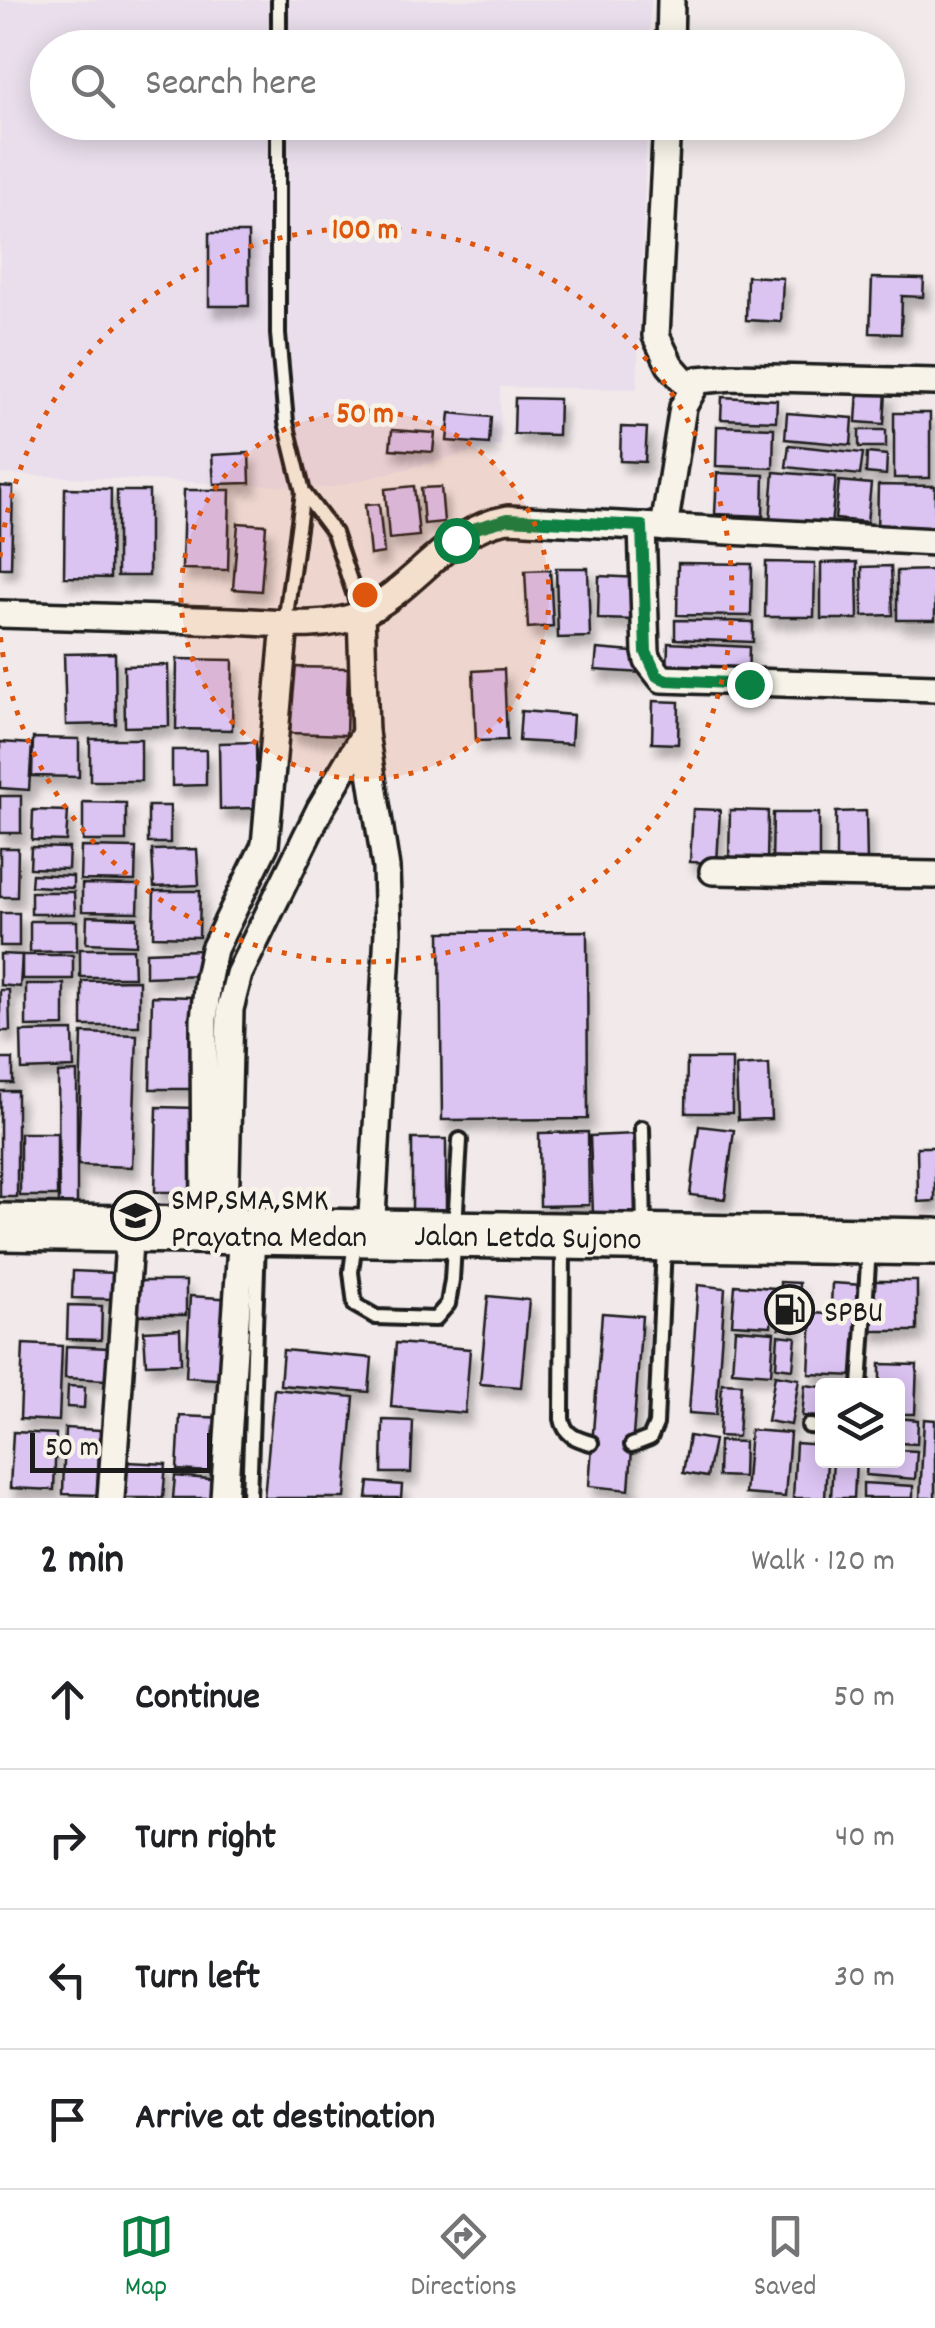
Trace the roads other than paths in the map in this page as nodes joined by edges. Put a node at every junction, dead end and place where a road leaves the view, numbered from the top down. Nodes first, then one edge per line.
1 (279, 0) edge
2 (671, 0) edge
3 (278, 30) edge
4 (670, 30) edge
5 (278, 140) edge
6 (666, 140) edge
7 (935, 382) edge
8 (691, 388) junction
9 (303, 492) junction
10 (653, 527) junction
11 (935, 542) edge
12 (0, 614) edge
13 (361, 614) junction
14 (285, 623) junction
15 (935, 688) edge
16 (365, 733) junction
17 (713, 871) dead end
18 (935, 875) edge
19 (642, 1128) dead end
20 (460, 1140) dead end
21 (0, 1227) edge
22 (233, 1227) junction
23 (130, 1230) junction
24 (364, 1234) junction
25 (456, 1235) junction
26 (563, 1237) junction
27 (654, 1239) junction
28 (869, 1242) junction
29 (935, 1242) edge
30 (0, 1246) edge
31 (860, 1378) edge
32 (591, 1443) dead end
33 (632, 1445) dead end
34 (112, 1498) edge
35 (224, 1498) edge
36 (249, 1498) edge

1 - 3 lane
2 - 4 street
5 - 9 lane
6 - 8 street
7 - 8 street
8 - 10 street
9 - 13 lane
9 - 14 lane
10 - 11 street
10 - 13 street
10 - 15 street
12 - 14 street
13 - 14 street
13 - 16 street
14 - 22 street
16 - 22 street
16 - 24 street
17 - 18 street
19 - 27 lane
20 - 25 lane
21 - 23 highway, Jalan Letda Sujono
21 - 30 street
22 - 23 highway, Jalan Letda Sujono
22 - 24 highway, Jalan Letda Sujono
22 - 35 street
22 - 36 lane
23 - 34 street
24 - 25 highway, Jalan Letda Sujono
24 - 25 lane
25 - 26 highway, Jalan Letda Sujono
26 - 27 highway, Jalan Letda Sujono
26 - 32 lane
27 - 28 highway, Jalan Letda Sujono
27 - 33 lane
28 - 29 highway, Jalan Letda Sujono
28 - 31 lane

